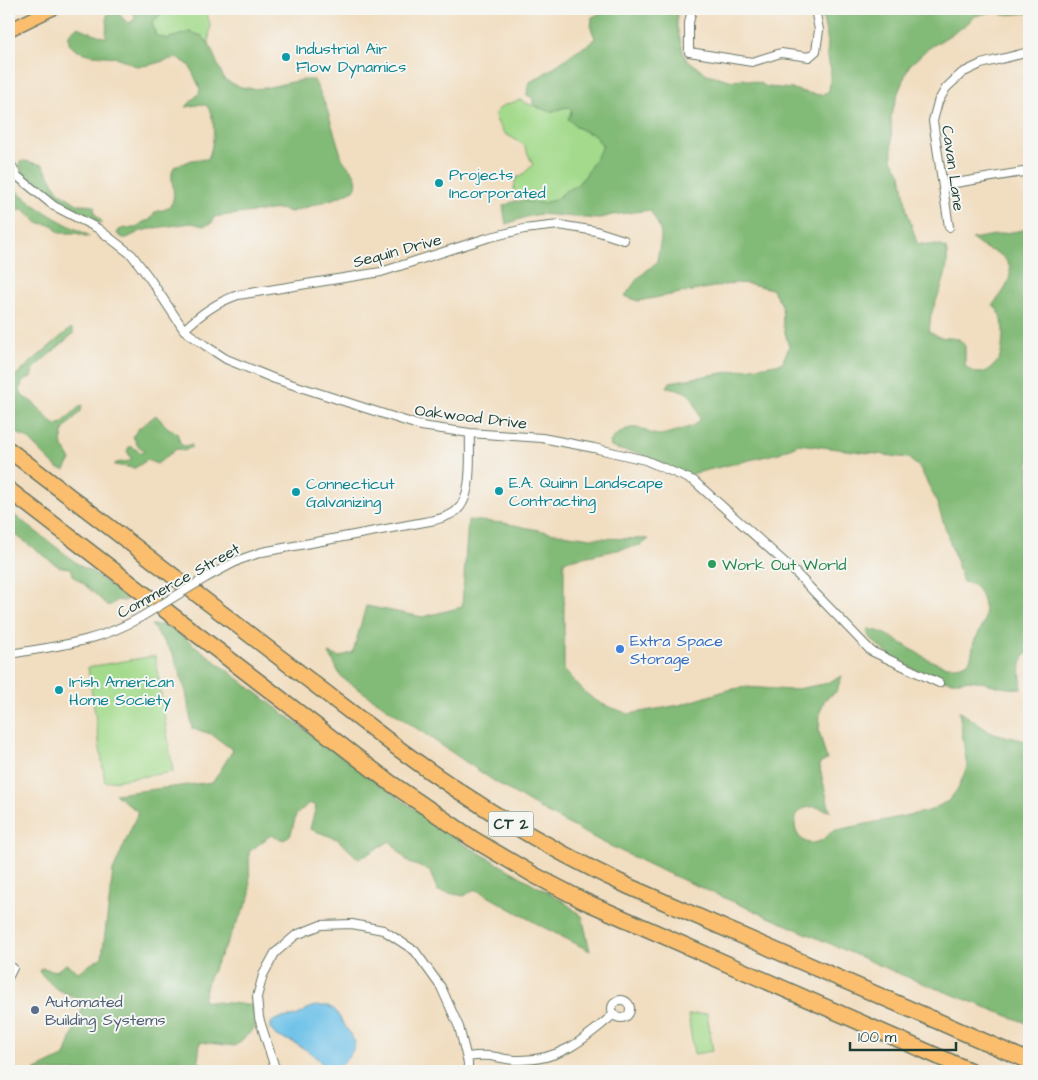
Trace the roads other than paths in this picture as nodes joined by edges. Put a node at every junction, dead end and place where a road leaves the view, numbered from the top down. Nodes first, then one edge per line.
1 (52, 9) edge
2 (692, 9) edge
3 (815, 9) edge
4 (9, 30) edge
5 (1029, 52) edge
6 (9, 161) edge
7 (1029, 171) edge
8 (942, 185) junction
9 (949, 227) dead end
10 (624, 240) dead end
11 (184, 330) junction
12 (470, 432) junction
13 (9, 450) edge
14 (9, 490) edge
15 (9, 654) edge
16 (939, 683) dead end
17 (614, 1014) dead end
18 (467, 1057) junction
19 (1029, 1061) edge
20 (276, 1071) edge
21 (468, 1071) edge
22 (971, 1071) edge

1 - 4 main road
2 - 3 street
5 - 8 street, Cavan Lane
6 - 11 street, Oakwood Drive
7 - 8 street
8 - 9 street, Cavan Lane
10 - 11 street, Sequin Drive
11 - 12 street, Oakwood Drive
12 - 15 street, Commerce Street, bridge
12 - 16 street, Oakwood Drive
13 - 19 highway, CT 2
14 - 22 highway, CT 2
17 - 18 street
18 - 20 street
18 - 21 street

